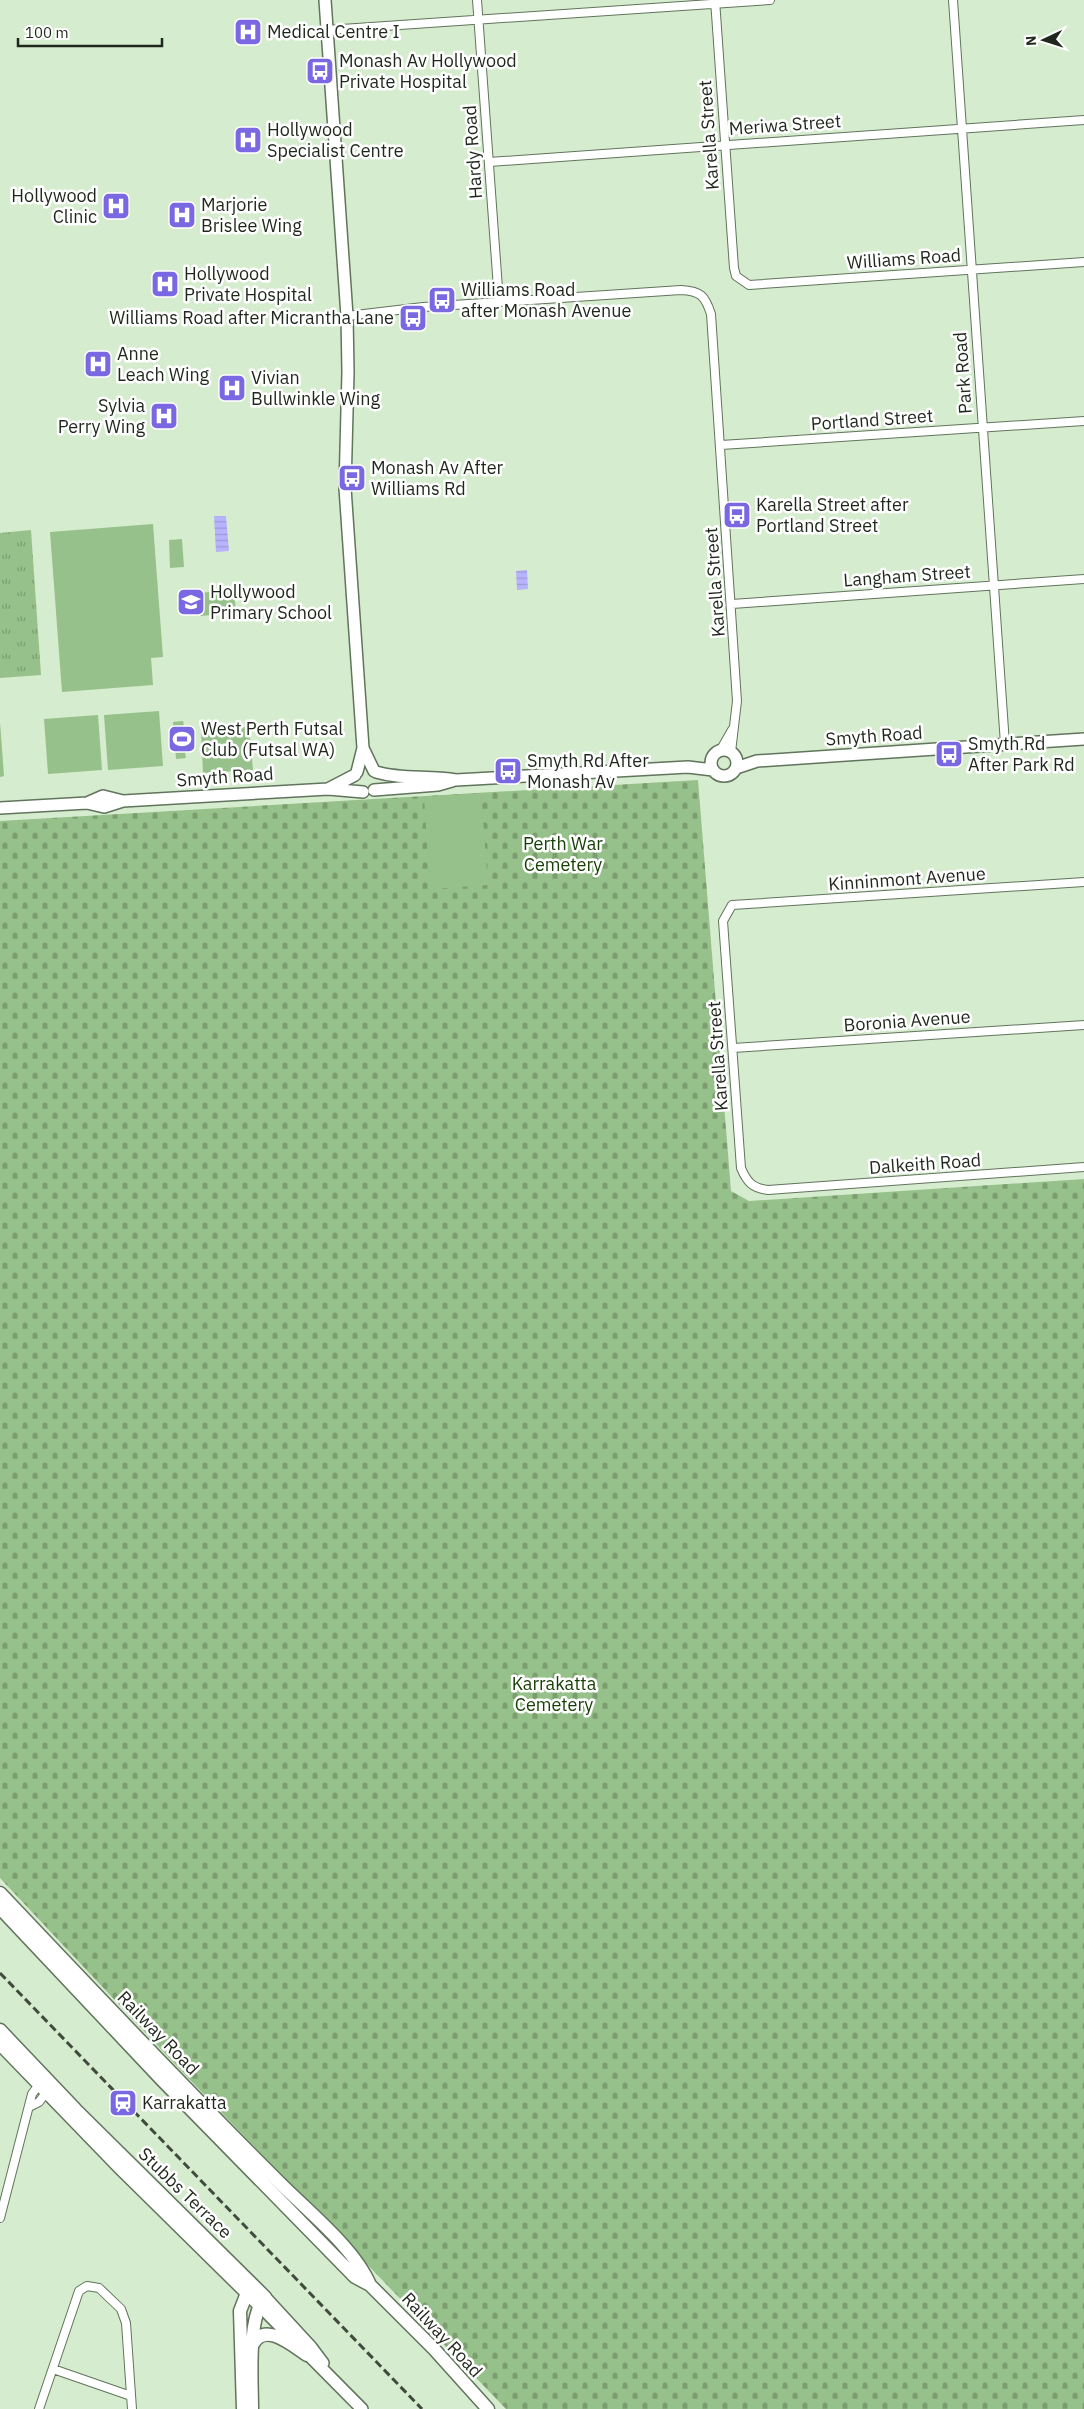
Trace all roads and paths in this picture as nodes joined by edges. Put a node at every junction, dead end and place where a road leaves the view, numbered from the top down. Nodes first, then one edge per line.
1 (325, 0) edge
2 (477, 0) edge
3 (770, 0) edge
4 (953, 0) edge
5 (715, 2) edge
6 (479, 19) junction
7 (327, 30) junction
8 (1084, 120) edge
9 (962, 129) junction
10 (725, 144) junction
11 (489, 162) junction
12 (1084, 262) edge
13 (734, 268) joint
14 (972, 269) junction
15 (499, 302) junction
16 (347, 316) junction
17 (1084, 421) edge
18 (982, 428) junction
19 (721, 445) junction
20 (1084, 579) edge
21 (993, 585) junction
22 (732, 604) junction
23 (1084, 739) edge
24 (1005, 744) junction
25 (363, 748) junction
26 (728, 753) junction
27 (757, 761) junction
28 (712, 765) junction
29 (736, 768) junction
30 (375, 772) junction
31 (356, 773) junction
32 (456, 780) junction
33 (328, 788) junction
34 (369, 791) junction
35 (0, 808) edge
36 (1084, 882) edge
37 (732, 905) joint
38 (1084, 1025) edge
39 (733, 1048) junction
40 (1084, 1167) edge
41 (768, 1190) joint
42 (0, 1893) edge
43 (0, 1908) edge
44 (0, 2030) edge
45 (0, 2044) edge
46 (46, 2084) junction
47 (0, 2218) edge
48 (370, 2285) junction
49 (251, 2289) junction
50 (262, 2301) junction
51 (253, 2344) junction
52 (307, 2355) junction
53 (53, 2369) junction
54 (340, 2387) junction
55 (131, 2396) junction
56 (39, 2409) edge
57 (132, 2409) edge
58 (243, 2409) edge
59 (252, 2409) edge
60 (362, 2409) edge
61 (488, 2409) edge

1 - 7 main road
2 - 6 street, Hardy Road
3 - 5 street
4 - 9 street, Park Road
5 - 6 street
5 - 10 street, Karella Street
6 - 7 street
6 - 11 street, Hardy Road
7 - 16 main road
8 - 9 street, Meriwa Street
9 - 10 street, Meriwa Street
9 - 14 street, Park Road
10 - 11 street, Meriwa Street
10 - 13 street, Karella Street
11 - 15 street, Hardy Road
12 - 14 street, Williams Road
13 - 14 street, Williams Road
14 - 18 street, Park Road
15 - 16 street
15 - 19 street, Karella Street
16 - 25 main road
17 - 18 street, Portland Street
18 - 19 street, Portland Street
18 - 21 street, Park Road
19 - 22 street, Karella Street
20 - 21 street, Langham Street
21 - 22 street, Langham Street
21 - 24 street, Park Road
22 - 26 street, Karella Street
23 - 24 main road, Smyth Road
24 - 27 main road, Smyth Road
25 - 30 main road
25 - 31 main road
26 - 27 main road, Smyth Road
26 - 28 main road
26 - 29 main road
27 - 29 main road, Smyth Road
28 - 29 main road
28 - 32 main road, Smyth Road
30 - 31 main road
30 - 32 main road, Smyth Road
30 - 34 main road
31 - 33 main road, Smyth Road
31 - 34 main road
32 - 34 main road, Smyth Road
33 - 34 main road, Smyth Road
33 - 35 main road, Smyth Road
36 - 37 street, Kinninmont Avenue
37 - 39 street, Karella Street
38 - 39 street, Boronia Avenue
39 - 41 street, Karella Street
40 - 41 street, Dalkeith Road
42 - 48 main road, Railway Road
43 - 48 main road, Railway Road
44 - 46 main road, Stubbs Terrace
45 - 46 main road, Stubbs Terrace
46 - 47 street
46 - 49 main road, Stubbs Terrace
48 - 61 main road, Railway Road
49 - 50 main road, Stubbs Terrace
49 - 58 main road
50 - 51 main road
50 - 52 main road, Stubbs Terrace
50 - 54 main road, Stubbs Terrace
51 - 52 main road
51 - 59 main road
52 - 54 main road, Stubbs Terrace
53 - 55 street
53 - 55 street
53 - 56 street
54 - 60 main road, Stubbs Terrace
55 - 57 street

